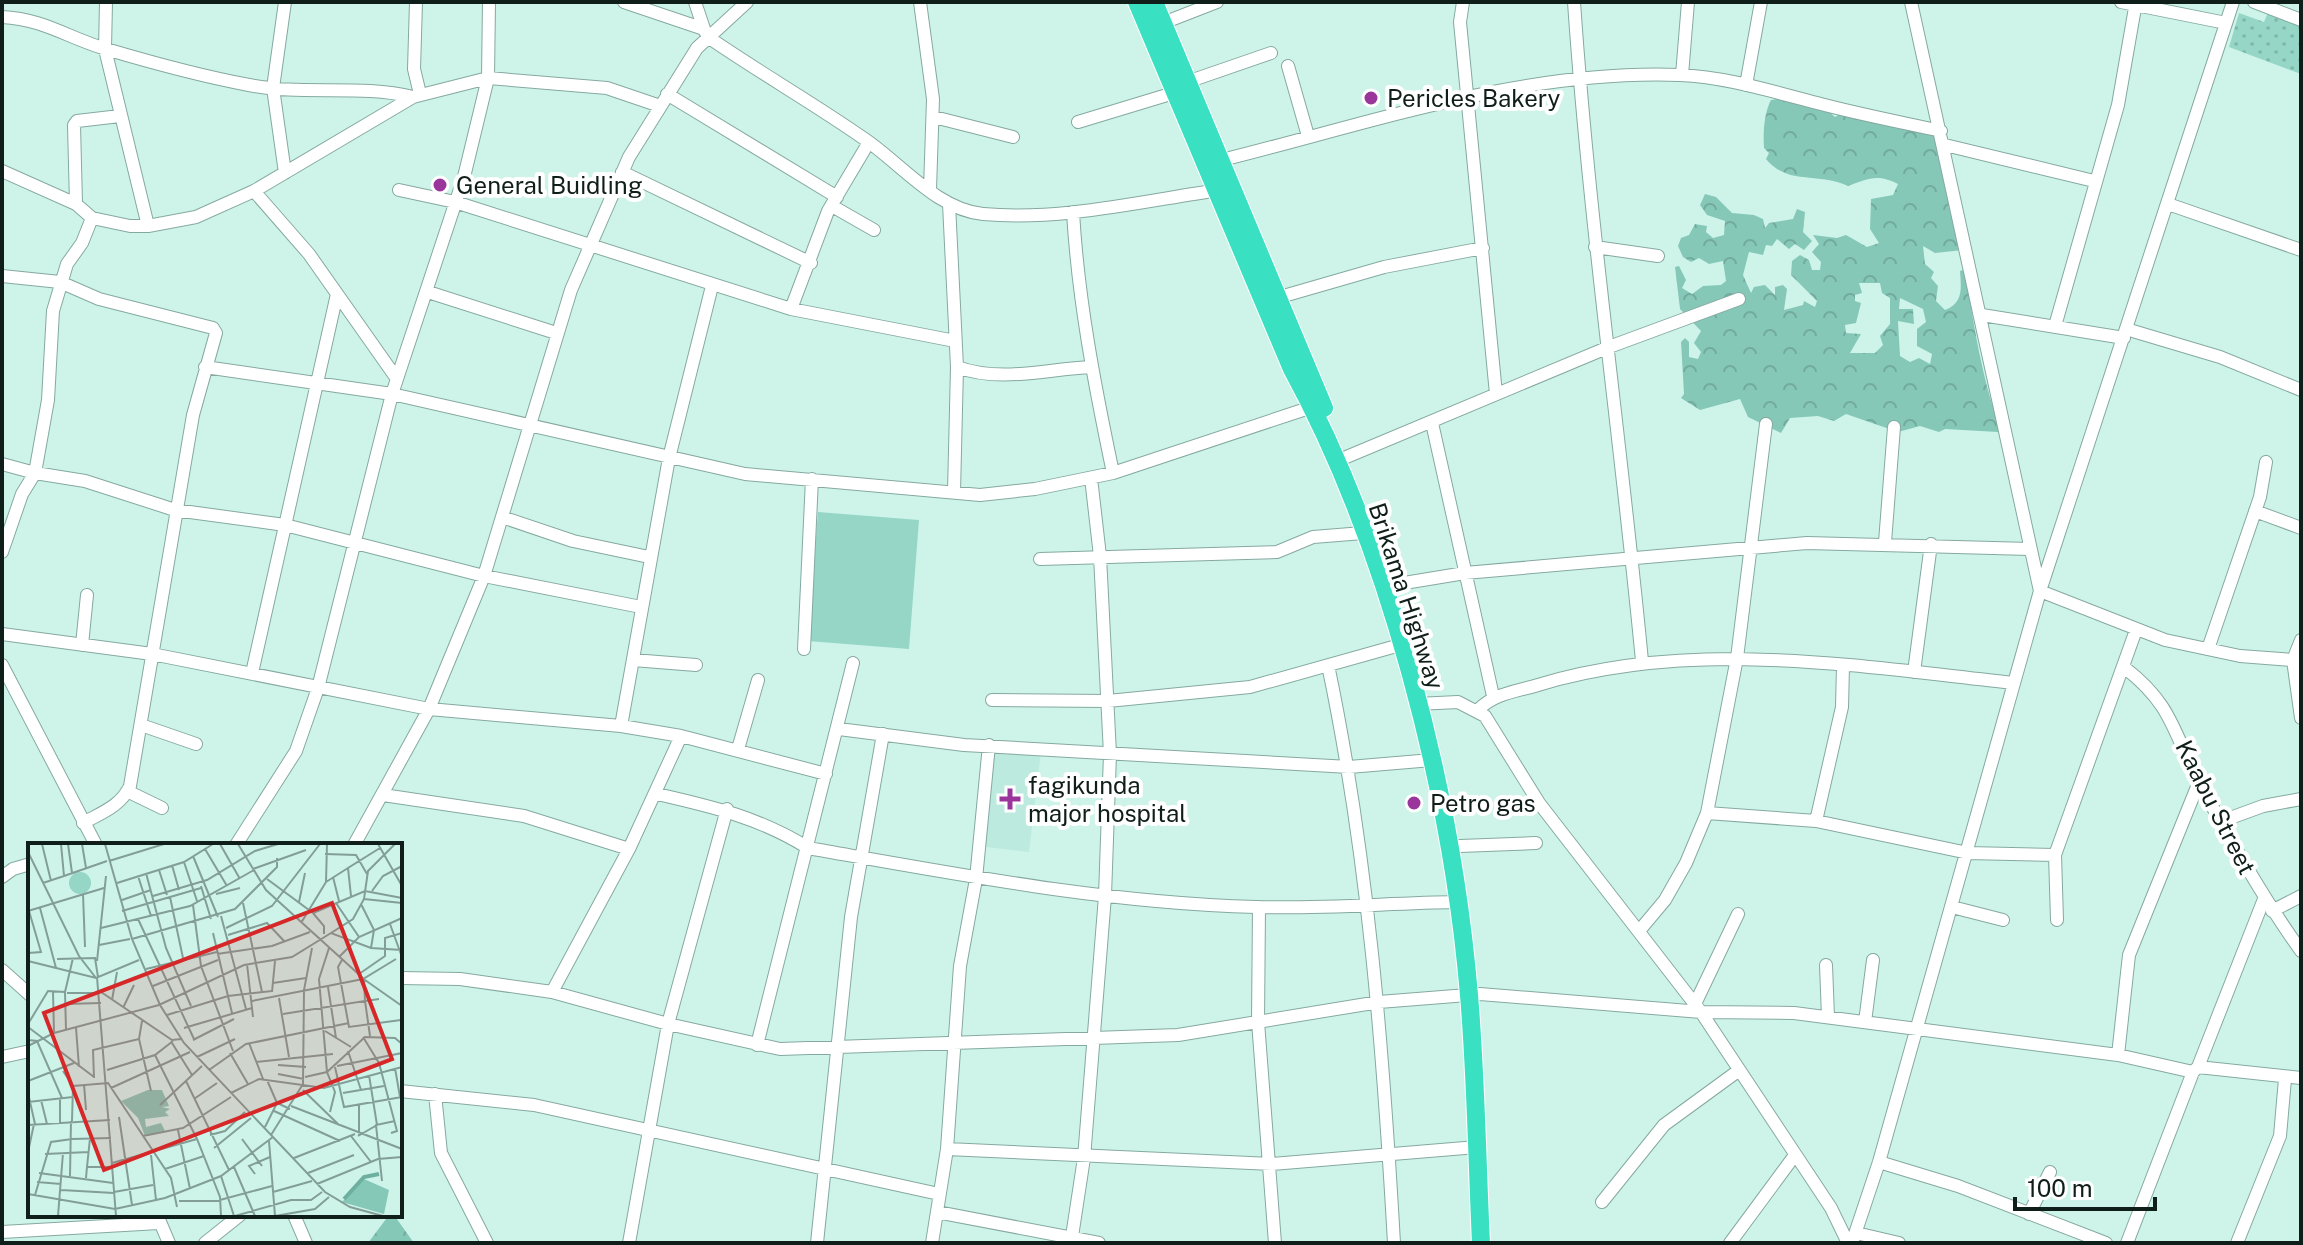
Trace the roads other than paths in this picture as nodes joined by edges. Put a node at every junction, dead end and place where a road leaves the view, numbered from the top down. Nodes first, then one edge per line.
1 (106, 2) edge
2 (285, 2) edge
3 (416, 2) edge
4 (489, 2) edge
5 (624, 2) edge
6 (695, 2) edge
7 (747, 2) edge
8 (920, 2) edge
9 (1137, 2) edge
10 (1154, 2) edge
11 (1217, 2) edge
12 (1463, 2) edge
13 (1574, 2) edge
14 (1688, 2) edge
15 (1761, 2) edge
16 (1911, 2) edge
17 (2121, 2) edge
18 (2233, 2) edge
19 (2254, 2) edge
20 (2136, 3) edge
21 (2, 17) edge
22 (2301, 20) edge
23 (1163, 23) junction
24 (2226, 23) junction
25 (706, 33) junction
26 (105, 49) junction
27 (1271, 53) dead end
28 (1288, 66) dead end
29 (1682, 75) junction
30 (488, 78) junction
31 (1579, 81) junction
32 (1746, 85) junction
33 (1182, 87) junction
34 (273, 88) junction
35 (667, 94) junction
36 (416, 96) junction
37 (1467, 96) junction
38 (660, 106) junction
39 (120, 116) junction
40 (934, 117) junction
41 (1078, 122) dead end
42 (1941, 131) junction
43 (1308, 136) junction
44 (1013, 137) dead end
45 (869, 142) junction
46 (1945, 145) junction
47 (1222, 160) junction
48 (2, 171) edge
49 (622, 172) junction
50 (285, 173) junction
51 (2094, 181) junction
52 (930, 189) junction
53 (399, 190) dead end
54 (1219, 190) junction
55 (254, 191) junction
56 (455, 202) junction
57 (834, 202) junction
58 (76, 204) junction
59 (949, 204) junction
60 (2168, 204) junction
61 (1073, 212) junction
62 (92, 218) junction
63 (148, 226) junction
64 (874, 230) dead end
65 (587, 247) junction
66 (1595, 247) junction
67 (1483, 248) junction
68 (2301, 250) edge
69 (1658, 256) dead end
70 (811, 263) junction
71 (2, 276) edge
72 (60, 282) junction
73 (712, 286) junction
74 (428, 292) junction
75 (337, 294) junction
76 (1280, 297) junction
77 (1739, 299) dead end
78 (791, 309) junction
79 (1982, 315) junction
80 (2055, 326) junction
81 (556, 333) junction
82 (2125, 334) junction
83 (955, 341) junction
84 (1609, 347) junction
85 (1299, 366) junction
86 (205, 367) junction
87 (957, 367) junction
88 (1091, 367) junction
89 (397, 379) junction
90 (315, 384) junction
91 (2301, 390) edge
92 (392, 394) junction
93 (1496, 394) junction
94 (1312, 407) junction
95 (1432, 423) junction
96 (1766, 424) dead end
97 (530, 426) junction
98 (1894, 427) dead end
99 (669, 458) junction
100 (1344, 458) junction
101 (2266, 462) dead end
102 (2, 464) edge
103 (35, 473) junction
104 (1113, 473) junction
105 (1091, 478) junction
106 (812, 479) junction
107 (954, 492) junction
108 (175, 510) junction
109 (2255, 511) junction
110 (502, 517) junction
111 (285, 525) junction
112 (2301, 528) edge
113 (1363, 533) junction
114 (354, 542) junction
115 (1885, 542) junction
116 (1931, 544) junction
117 (1750, 548) junction
118 (2030, 549) junction
119 (2, 552) edge
120 (1100, 556) junction
121 (649, 557) junction
122 (1632, 557) junction
123 (1040, 559) dead end
124 (1465, 573) junction
125 (484, 576) junction
126 (1392, 585) junction
127 (2040, 591) junction
128 (87, 595) dead end
129 (641, 607) junction
130 (2136, 630) junction
131 (2, 634) edge
132 (2301, 640) edge
133 (82, 645) junction
134 (1400, 645) junction
135 (804, 649) dead end
136 (2208, 649) junction
137 (152, 654) junction
138 (1737, 658) junction
139 (633, 660) junction
140 (2293, 660) junction
141 (1642, 661) junction
142 (853, 663) dead end
143 (696, 665) dead end
144 (1328, 665) junction
145 (1843, 666) junction
146 (2125, 668) junction
147 (4, 672) edge
148 (1914, 672) junction
149 (252, 673) junction
150 (758, 680) dead end
151 (2014, 683) junction
152 (318, 688) junction
153 (1493, 696) junction
154 (992, 700) dead end
155 (1108, 701) junction
156 (1422, 703) junction
157 (429, 709) junction
158 (1478, 710) junction
159 (2301, 718) edge
160 (141, 725) junction
161 (621, 726) junction
162 (839, 729) junction
163 (883, 734) junction
164 (681, 736) junction
165 (196, 744) dead end
166 (989, 745) junction
167 (738, 749) junction
168 (1110, 754) junction
169 (1432, 760) junction
170 (1349, 767) junction
171 (826, 774) junction
172 (2199, 782) junction
173 (127, 791) junction
174 (657, 794) junction
175 (383, 795) junction
176 (2301, 799) edge
177 (162, 808) dead end
178 (727, 809) junction
179 (1707, 813) junction
180 (1816, 821) junction
181 (2222, 821) junction
182 (83, 823) junction
183 (95, 843) edge
184 (237, 843) edge
185 (355, 843) edge
186 (1536, 843) dead end
187 (1460, 846) junction
188 (808, 848) junction
189 (629, 849) junction
190 (1968, 853) junction
191 (2055, 855) junction
192 (861, 857) junction
193 (28, 865) edge
194 (2, 877) edge
195 (976, 879) junction
196 (1105, 896) junction
197 (2301, 896) edge
198 (2264, 899) junction
199 (1457, 902) junction
200 (1367, 903) junction
201 (1259, 907) junction
202 (1952, 907) junction
203 (2272, 911) junction
204 (1738, 914) dead end
205 (2003, 920) dead end
206 (2057, 920) dead end
207 (1639, 931) junction
208 (2301, 951) edge
209 (1873, 960) dead end
210 (1826, 965) dead end
211 (2, 970) edge
212 (402, 978) edge
213 (552, 992) junction
214 (28, 993) edge
215 (1475, 994) junction
216 (1379, 1002) junction
217 (1698, 1008) junction
218 (1828, 1017) junction
219 (1258, 1022) junction
220 (1865, 1022) junction
221 (668, 1024) junction
222 (1917, 1028) junction
223 (1093, 1039) junction
224 (952, 1044) junction
225 (757, 1045) junction
226 (839, 1050) junction
227 (28, 1051) edge
228 (2118, 1055) junction
229 (2, 1057) edge
230 (2195, 1070) junction
231 (1738, 1071) junction
232 (2301, 1078) edge
233 (2285, 1079) junction
234 (402, 1091) edge
235 (435, 1094) junction
236 (648, 1129) junction
237 (1477, 1147) junction
238 (947, 1149) junction
239 (1389, 1155) junction
240 (1795, 1155) junction
241 (1084, 1158) junction
242 (1879, 1162) junction
243 (1272, 1164) junction
244 (825, 1171) junction
245 (2050, 1172) dead end
246 (939, 1194) junction
247 (1602, 1202) dead end
248 (937, 1212) junction
249 (2029, 1214) junction
250 (238, 1217) edge
251 (295, 1217) edge
252 (158, 1219) edge
253 (2, 1232) edge
254 (1852, 1240) edge
255 (1072, 1241) edge
256 (169, 1243) edge
257 (205, 1243) edge
258 (306, 1243) edge
259 (487, 1243) edge
260 (629, 1243) edge
261 (817, 1243) edge
262 (932, 1243) edge
263 (1099, 1243) edge
264 (1275, 1243) edge
265 (1394, 1243) edge
266 (1481, 1243) edge
267 (1493, 1243) edge
268 (1730, 1243) edge
269 (1899, 1243) edge
270 (2106, 1243) edge
271 (2127, 1243) edge
272 (2237, 1243) edge

1 - 26 street
2 - 34 street
3 - 36 street
4 - 30 street
5 - 25 street
6 - 25 street
7 - 25 street
8 - 40 street
9 - 33 highway, Brikama Highway
10 - 23 highway, Brikama Highway
11 - 23 street
12 - 37 street
13 - 31 street
14 - 29 street
15 - 32 street
16 - 42 street
17 - 20 street
18 - 24 street
19 - 22 street
20 - 24 street
20 - 51 street
21 - 26 street
23 - 33 highway, Brikama Highway
24 - 60 street
25 - 35 street
25 - 45 street
26 - 34 street
26 - 39 street
27 - 33 street
28 - 43 street
29 - 31 street
29 - 32 street
30 - 36 street
30 - 38 street
30 - 56 street
31 - 37 street
31 - 66 street
32 - 42 street
33 - 41 street
33 - 47 highway, Brikama Highway
33 - 54 highway, Brikama Highway
34 - 36 street
34 - 50 street
35 - 38 street
35 - 57 street
36 - 50 street
37 - 43 street
37 - 67 street
38 - 49 street
39 - 58 street
39 - 63 street
40 - 44 street
40 - 52 street
42 - 46 street
43 - 47 street
45 - 52 street
45 - 57 street
46 - 51 street
46 - 79 street
47 - 76 highway, Brikama Highway
48 - 58 street
49 - 65 street
49 - 70 street
50 - 55 street
51 - 80 street
52 - 59 street
53 - 56 street
54 - 61 street
54 - 85 highway, Brikama Highway
55 - 63 street
55 - 75 street
56 - 65 street
56 - 74 street
57 - 64 street
57 - 70 street
58 - 62 street
59 - 61 street
59 - 83 street
60 - 68 street
60 - 82 street
61 - 88 street
62 - 63 street
62 - 72 street
65 - 73 street
65 - 81 street
66 - 69 street
66 - 84 street
67 - 76 street
67 - 93 street
70 - 78 street
71 - 72 street
72 - 86 street
72 - 103 street
73 - 78 street
73 - 99 street
74 - 81 street
74 - 89 street
75 - 89 street
75 - 90 street
76 - 85 highway, Brikama Highway
77 - 84 street
78 - 83 street
79 - 80 street
79 - 118 street
80 - 82 street
81 - 97 street
82 - 91 street
82 - 127 street
83 - 87 street
84 - 93 street
84 - 122 street
85 - 94 highway, Brikama Highway
85 - 100 highway, Brikama Highway
86 - 90 street
86 - 108 street
87 - 88 street
87 - 107 street
88 - 104 street
89 - 92 street
90 - 92 street
90 - 111 street
92 - 97 street
92 - 114 street
93 - 95 street
94 - 104 street
94 - 113 highway, Brikama Highway
95 - 100 street
95 - 124 street
96 - 117 street
97 - 99 street
97 - 110 street
98 - 115 street
99 - 106 street
99 - 121 street
100 - 126 highway, Brikama Highway
101 - 109 street
102 - 103 street
103 - 108 street
103 - 119 street
104 - 105 street
105 - 107 street
105 - 120 street
106 - 107 street
106 - 135 street
108 - 111 street
108 - 137 street
109 - 112 street
109 - 136 street
110 - 121 street
110 - 125 street
111 - 114 street
111 - 149 street
113 - 120 street
113 - 134 highway, Brikama Highway
114 - 125 street
114 - 152 street
115 - 116 street
115 - 117 street
116 - 118 street
116 - 148 street
117 - 122 street
117 - 138 street
118 - 127 street
120 - 123 street
120 - 155 street
121 - 129 street
122 - 124 street
122 - 141 street
124 - 126 street
124 - 153 street
125 - 129 street
125 - 157 street
126 - 156 highway, Brikama Highway
127 - 130 street
127 - 151 street
128 - 133 street
129 - 139 street
130 - 136 street
130 - 146 street
131 - 133 street
132 - 140 street
133 - 137 street
134 - 144 street
134 - 156 highway, Brikama Highway
136 - 140 street
137 - 149 street
137 - 160 street
138 - 141 street
138 - 145 street
138 - 179 street
139 - 143 street
139 - 161 street
140 - 159 street
141 - 153 street
142 - 162 street
144 - 155 street
144 - 170 street
145 - 148 street
145 - 180 street
146 - 172 street, Kaabu Street
146 - 191 street
147 - 182 street
148 - 151 street
149 - 152 street
150 - 167 street
151 - 190 street
152 - 157 street
152 - 184 street
153 - 158 street
154 - 155 street
155 - 168 street
156 - 158 street
156 - 169 highway, Brikama Highway
156 - 187 highway, Brikama Highway
157 - 161 street
157 - 175 street
158 - 207 street
160 - 165 street
160 - 173 street
161 - 164 street
162 - 163 street
162 - 171 street
163 - 166 street
163 - 192 street
164 - 167 street
164 - 174 street
166 - 168 street
166 - 195 street
167 - 171 street
168 - 170 street
168 - 196 street
169 - 170 street
169 - 199 highway, Brikama Highway
170 - 200 street
171 - 188 street
172 - 181 street, Kaabu Street
172 - 228 street
173 - 177 street
173 - 182 street
174 - 178 street
174 - 189 street
175 - 185 street
175 - 189 street
176 - 181 street
178 - 188 street
178 - 221 street
179 - 180 street
179 - 207 street
180 - 190 street
181 - 198 street, Kaabu Street
182 - 183 street
186 - 187 street
187 - 215 highway, Brikama Highway
188 - 192 street
188 - 225 street
189 - 213 street
190 - 191 street
190 - 202 street
191 - 206 street
192 - 195 street
192 - 226 street
193 - 194 street
195 - 196 street
195 - 224 street
196 - 201 street
196 - 223 street
197 - 203 street
198 - 203 street, Kaabu Street
198 - 230 street
199 - 200 street
199 - 215 highway, Brikama Highway
200 - 201 street
200 - 216 street
201 - 219 street
202 - 205 street
202 - 222 street
203 - 208 street, Kaabu Street
204 - 217 street
207 - 217 street
209 - 220 street
210 - 218 street
211 - 214 street
212 - 213 street
213 - 221 street
215 - 216 street
215 - 217 street
215 - 237 highway, Brikama Highway
215 - 267 highway, Brikama Highway
216 - 219 street
216 - 239 street
217 - 218 street
217 - 231 street
218 - 220 street
219 - 223 street
219 - 243 street
220 - 222 street
221 - 225 street
221 - 236 street
222 - 228 street
222 - 242 street
223 - 224 street
223 - 241 street
224 - 226 street
224 - 238 street
225 - 226 street
226 - 244 street
227 - 229 street
228 - 230 street
230 - 233 street
230 - 271 street
231 - 240 street
231 - 247 street
232 - 233 street
233 - 272 street
234 - 235 street
235 - 236 street
235 - 259 street
236 - 244 street
236 - 260 street
237 - 239 street
237 - 266 highway, Brikama Highway
238 - 241 street
238 - 246 street
239 - 243 street
239 - 265 street
240 - 254 street
240 - 268 street
241 - 243 street
241 - 255 street
242 - 249 street
242 - 254 street
243 - 264 street
244 - 246 street
244 - 261 street
245 - 249 street
246 - 248 street
248 - 255 street
248 - 262 street
249 - 270 street
250 - 257 street
251 - 258 street
252 - 253 street
252 - 256 street
254 - 269 street
255 - 263 street

